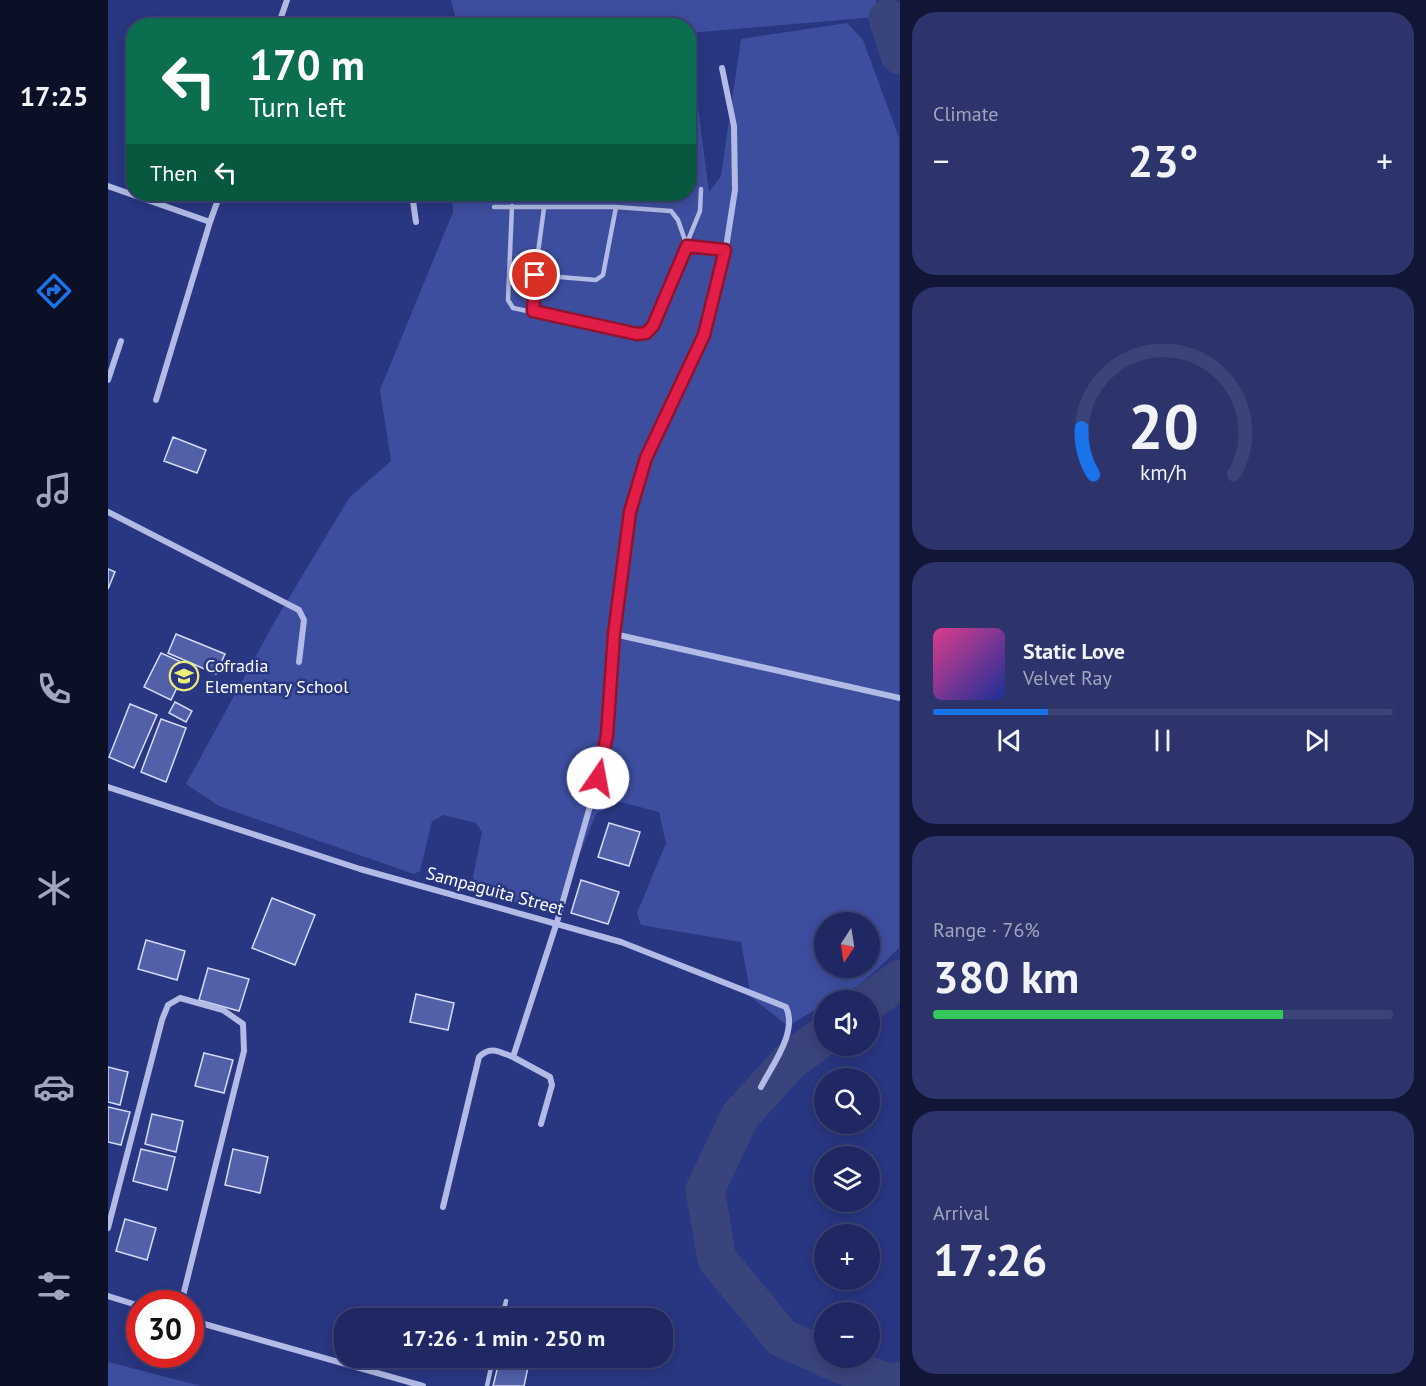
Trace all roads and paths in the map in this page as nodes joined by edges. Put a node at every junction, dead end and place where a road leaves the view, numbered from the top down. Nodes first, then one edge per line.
1 (287, 0) edge
2 (281, 18) edge
3 (722, 68) dead end
4 (108, 186) edge
5 (701, 189) dead end
6 (126, 192) edge
7 (151, 201) edge
8 (218, 201) edge
9 (413, 201) edge
10 (154, 202) joint
11 (512, 206) junction
12 (494, 207) dead end
13 (616, 207) junction
14 (544, 208) junction
15 (210, 222) junction
16 (416, 222) dead end
17 (687, 246) junction
18 (725, 250) junction
19 (535, 275) junction
20 (533, 311) junction
21 (121, 341) dead end
22 (108, 380) edge
23 (156, 400) dead end
24 (108, 512) edge
25 (614, 634) junction
26 (299, 662) dead end
27 (900, 698) edge
28 (108, 787) edge
29 (557, 922) junction
30 (513, 1056) junction
31 (761, 1087) dead end
32 (541, 1124) dead end
33 (443, 1206) dead end
34 (108, 1228) edge
35 (184, 1290) edge
36 (108, 1296) edge
37 (506, 1301) dead end
38 (126, 1302) edge
39 (504, 1308) edge
40 (204, 1324) edge
41 (491, 1368) edge
42 (423, 1386) edge
43 (487, 1386) edge

1 - 2 street
3 - 18 street
4 - 6 street
5 - 17 lane
7 - 10 street
8 - 15 street
9 - 16 street
10 - 15 street
11 - 12 lane
11 - 14 lane
11 - 20 lane
13 - 14 lane
13 - 17 lane
13 - 19 lane
14 - 19 lane
15 - 23 street
17 - 18 lane
17 - 20 lane
18 - 25 street
19 - 20 lane
21 - 22 street
24 - 26 street
25 - 27 street
25 - 29 street
28 - 29 street, Sampaguita Street
29 - 30 street
29 - 31 street, Sampaguita Street
30 - 32 street
30 - 33 street
34 - 35 street
36 - 38 street
37 - 39 lane
40 - 42 street
41 - 43 lane

